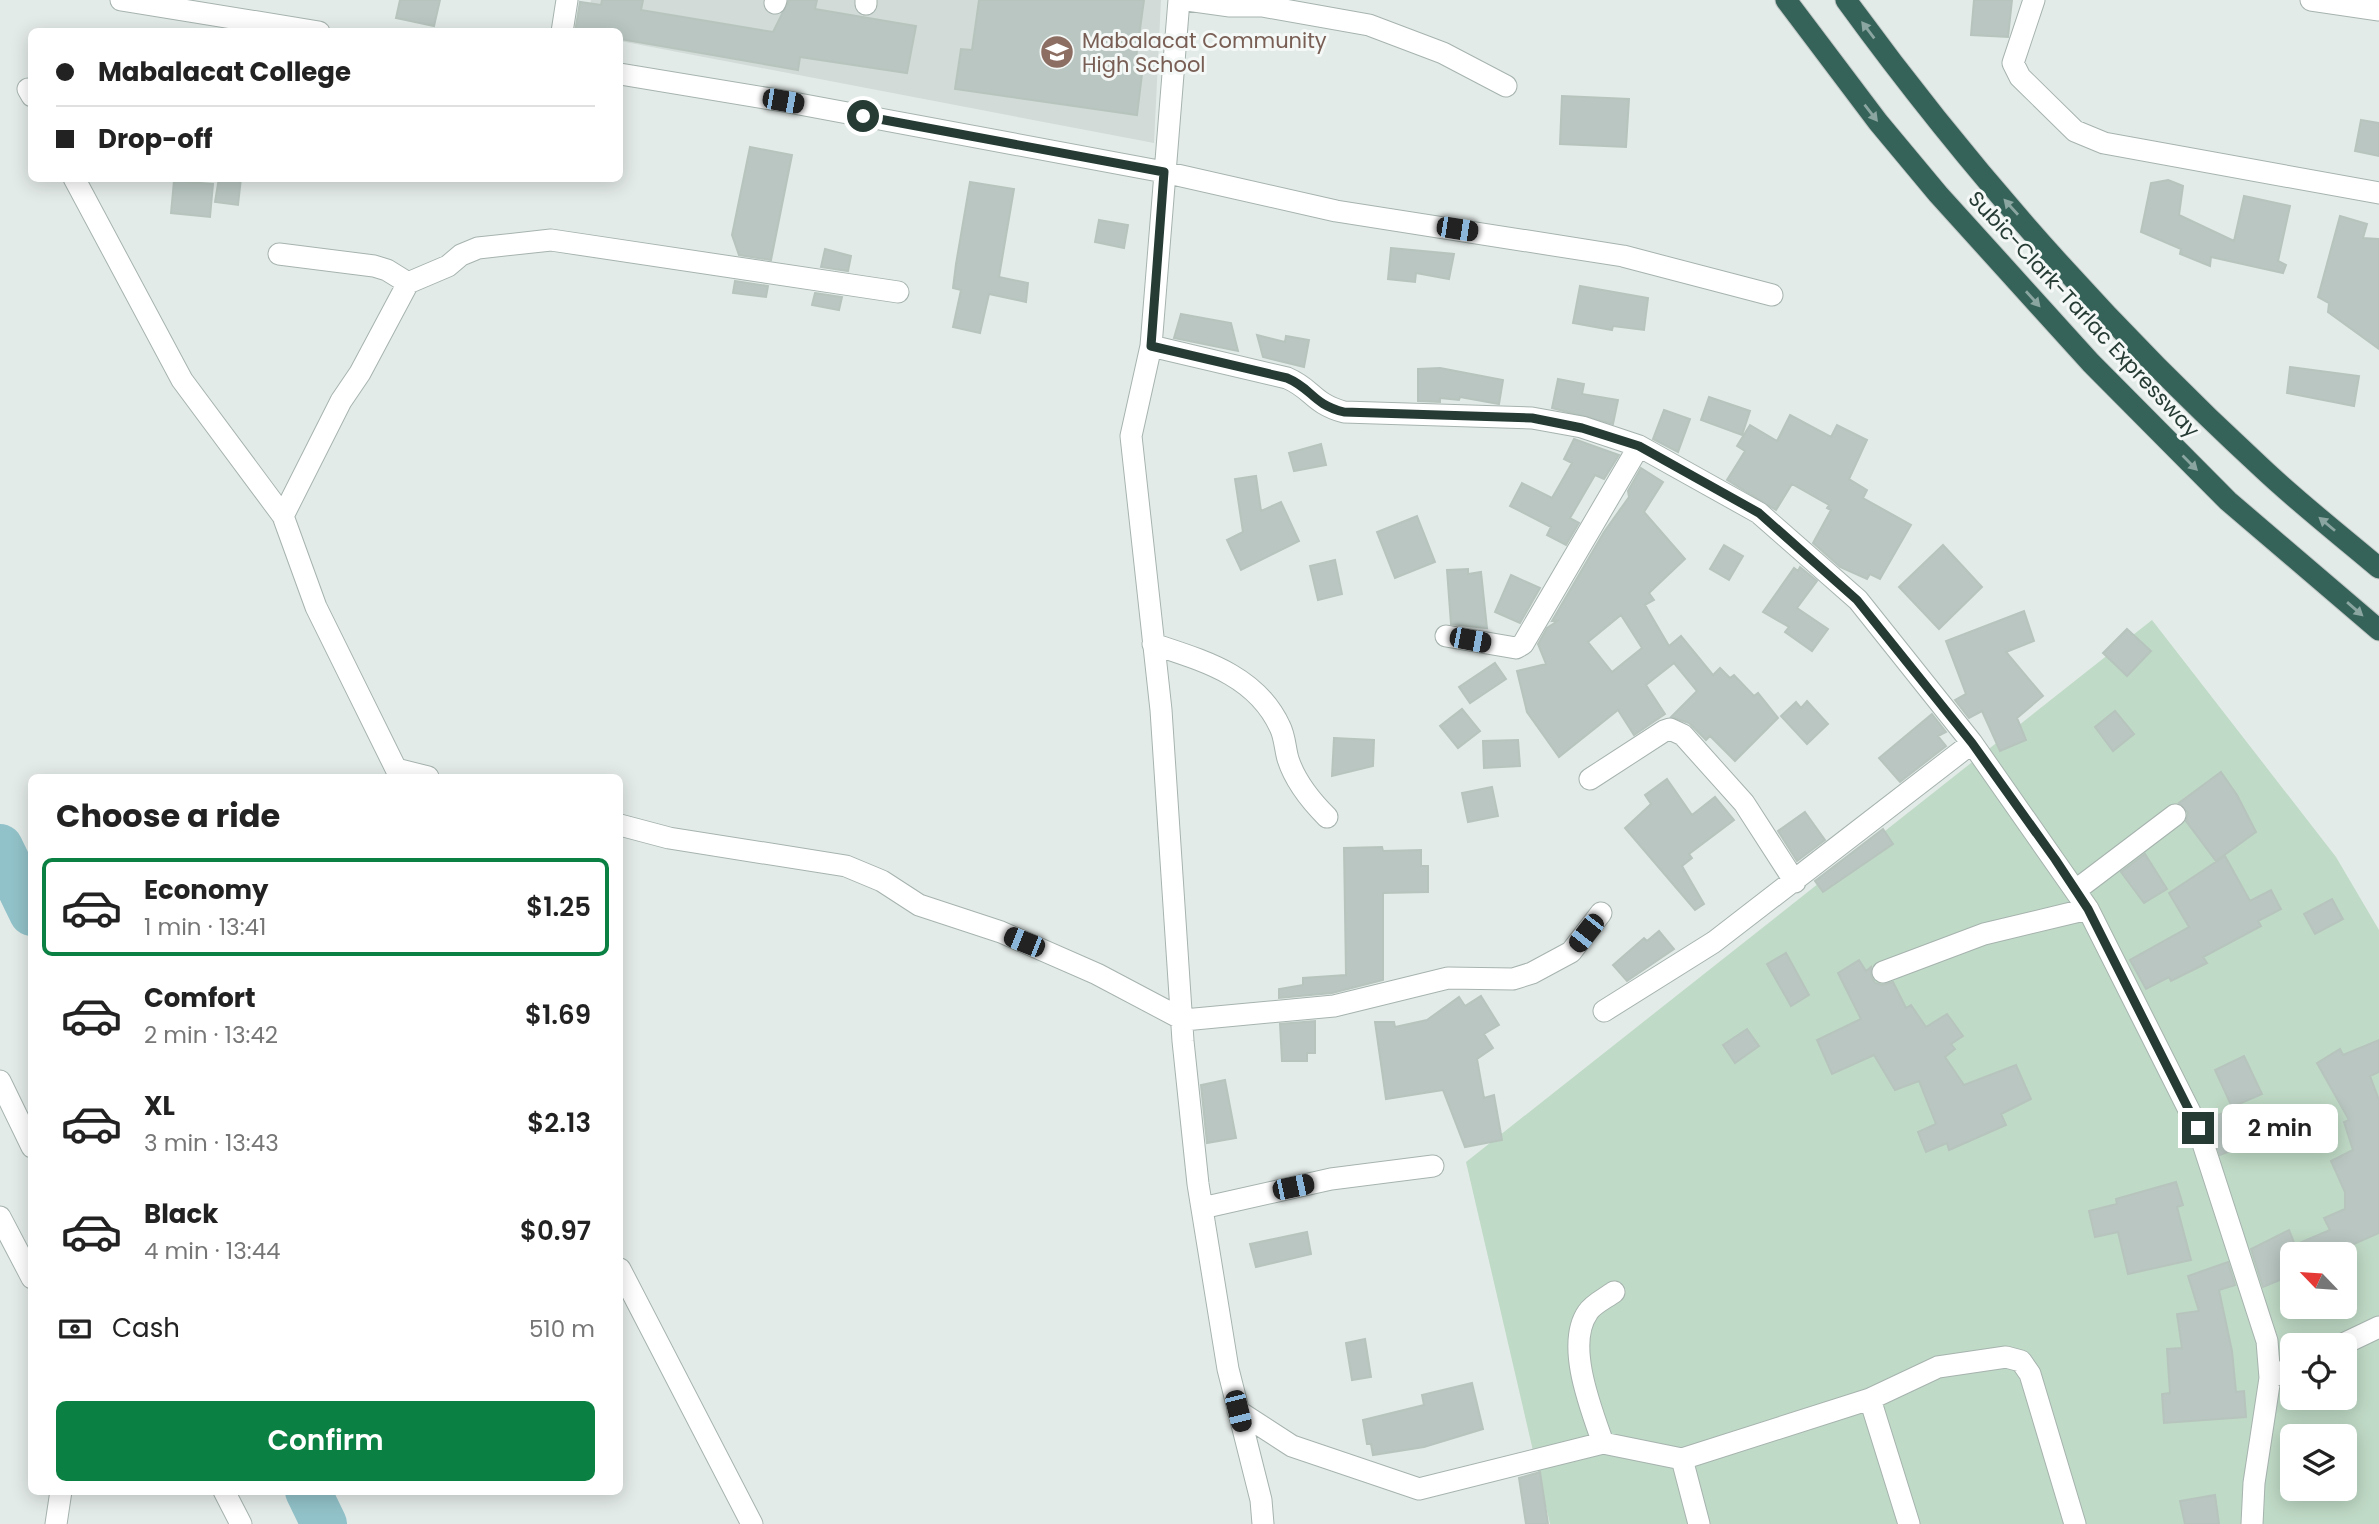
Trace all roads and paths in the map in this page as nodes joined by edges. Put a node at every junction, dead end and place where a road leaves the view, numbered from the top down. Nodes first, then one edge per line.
1 (121, 0) edge
2 (567, 0) edge
3 (1179, 0) edge
4 (1187, 0) edge
5 (1786, 0) edge
6 (1846, 0) edge
7 (2034, 0) edge
8 (2311, 0) edge
9 (2379, 10) edge
10 (294, 28) edge
11 (563, 28) edge
12 (623, 74) edge
13 (1506, 86) dead end
14 (1164, 172) junction
15 (76, 182) edge
16 (2379, 193) edge
17 (279, 254) dead end
18 (408, 283) junction
19 (898, 292) dead end
20 (1772, 295) dead end
21 (1151, 346) junction
22 (1639, 446) junction
23 (283, 516) junction
24 (2379, 568) edge
25 (2379, 630) edge
26 (1446, 636) dead end
27 (1153, 644) junction
28 (1972, 743) junction
29 (398, 773) edge
30 (1590, 779) dead end
31 (2175, 816) dead end
32 (1327, 817) dead end
33 (623, 826) edge
34 (1795, 882) junction
35 (2076, 890) junction
36 (2088, 909) junction
37 (1601, 913) dead end
38 (1883, 972) dead end
39 (1604, 1011) dead end
40 (1184, 1020) junction
41 (0, 1082) edge
42 (28, 1139) edge
43 (1433, 1166) dead end
44 (1202, 1208) junction
45 (0, 1217) edge
46 (28, 1270) edge
47 (623, 1275) edge
48 (1614, 1292) dead end
49 (2379, 1327) edge
50 (2357, 1337) edge
51 (2280, 1373) edge
52 (2270, 1378) junction
53 (1870, 1399) junction
54 (1238, 1411) junction
55 (1603, 1443) junction
56 (1682, 1459) junction
57 (60, 1495) edge
58 (226, 1495) edge
59 (56, 1524) edge
60 (241, 1524) edge
61 (752, 1524) edge
62 (1264, 1524) edge
63 (1699, 1524) edge
64 (1909, 1524) edge
65 (2075, 1524) edge
66 (2252, 1524) edge

1 - 10 street
2 - 11 street
3 - 14 street
4 - 13 street
5 -> 25 highway, Subic-Clark-Tarlac Expressway
24 -> 6 highway, Subic-Clark-Tarlac Expressway
7 - 16 street
8 - 9 street
12 - 14 street
14 - 20 street
14 - 21 street
15 - 23 street
17 - 18 street
18 - 19 street
18 - 23 street
21 - 22 street
21 - 27 street
22 - 26 street
22 - 28 street
23 - 29 street
27 - 32 street
27 - 40 street
28 - 34 street
28 - 35 street
30 - 34 street
31 - 35 street
33 - 40 street
34 - 39 street
35 - 36 street
36 - 38 street
36 - 52 street
37 - 40 street
40 - 44 street
41 - 42 street
43 - 44 street
44 - 54 street
45 - 46 street
47 - 61 street
48 - 55 street
49 - 50 street
51 - 52 street
52 - 66 street
53 - 56 street
53 - 64 street
53 - 65 street
54 - 55 street
54 - 62 street
55 - 56 street
56 - 63 street
57 - 59 street
58 - 60 street

